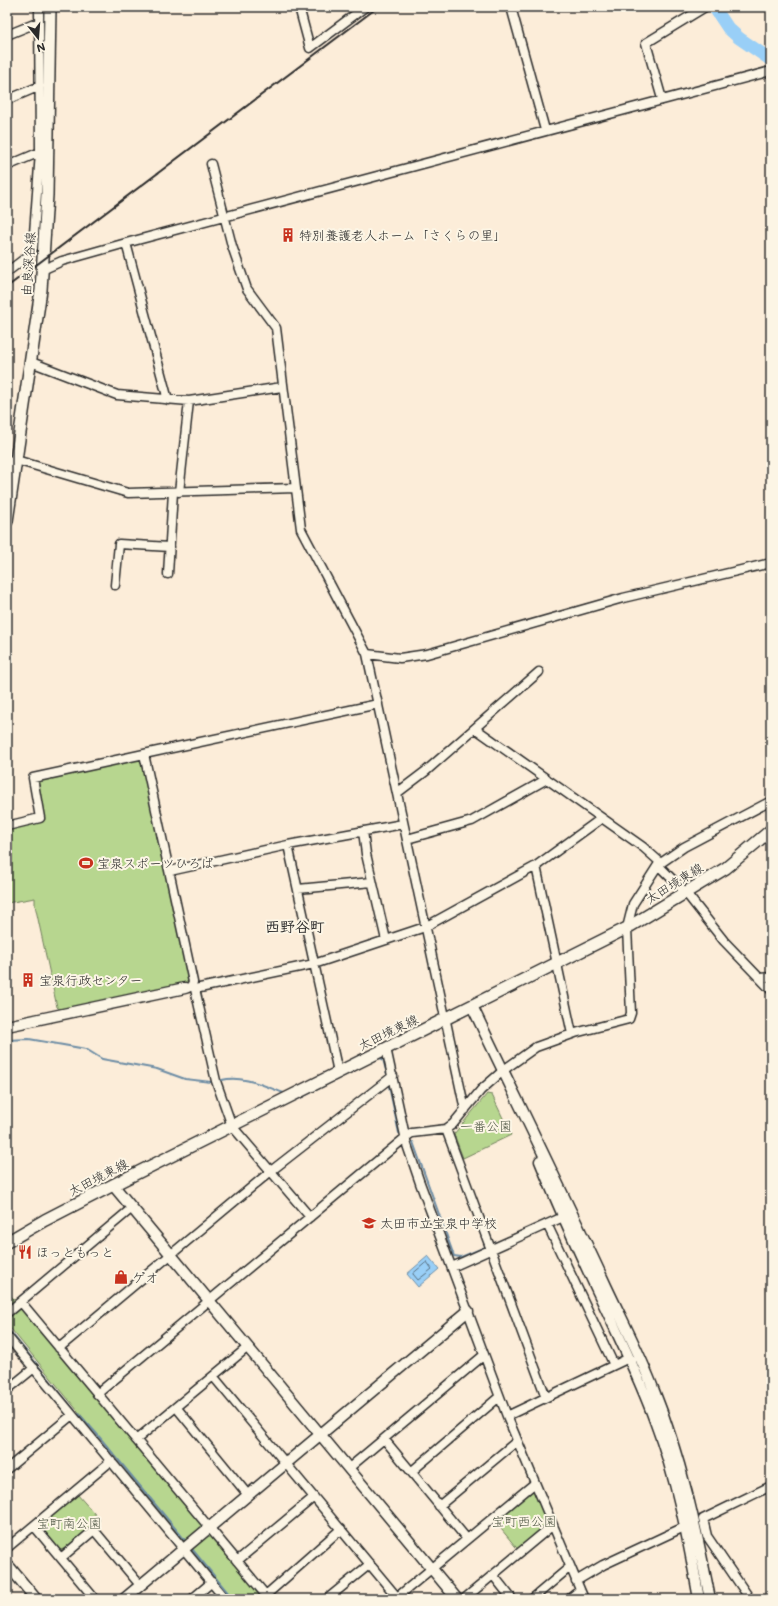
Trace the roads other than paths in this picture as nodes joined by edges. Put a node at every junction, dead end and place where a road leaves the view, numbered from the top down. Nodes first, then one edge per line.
1 (39, 7) edge
2 (50, 7) edge
3 (299, 7) edge
4 (365, 7) edge
5 (511, 7) edge
6 (705, 7) edge
7 (39, 22) junction
8 (7, 35) edge
9 (771, 71) edge
10 (40, 86) junction
11 (662, 99) junction
12 (7, 100) edge
13 (545, 130) junction
14 (40, 152) junction
15 (212, 164) dead end
16 (7, 166) edge
17 (226, 217) junction
18 (126, 243) junction
19 (42, 270) junction
20 (7, 272) edge
21 (31, 362) junction
22 (282, 387) junction
23 (168, 400) junction
24 (189, 401) junction
25 (13, 461) edge
26 (295, 488) junction
27 (176, 492) junction
28 (7, 520) edge
29 (170, 547) junction
30 (771, 563) edge
31 (168, 574) dead end
32 (115, 585) dead end
33 (367, 654) junction
34 (539, 672) dead end
35 (378, 704) junction
36 (476, 728) junction
37 (144, 754) junction
38 (547, 779) junction
39 (397, 793) junction
40 (771, 801) edge
41 (602, 818) junction
42 (404, 824) junction
43 (7, 826) edge
44 (771, 830) edge
45 (363, 831) junction
46 (407, 839) junction
47 (288, 845) junction
48 (660, 864) junction
49 (536, 866) junction
50 (170, 871) junction
51 (372, 882) junction
52 (298, 889) junction
53 (686, 893) junction
54 (425, 927) junction
55 (627, 928) junction
56 (386, 940) junction
57 (314, 964) junction
58 (557, 964) junction
59 (771, 977) edge
60 (760, 978) junction
61 (191, 988) junction
62 (771, 990) edge
63 (472, 1006) junction
64 (445, 1019) junction
65 (7, 1026) edge
66 (572, 1034) junction
67 (386, 1048) junction
68 (338, 1072) junction
69 (505, 1074) junction
70 (393, 1076) junction
71 (465, 1110) junction
72 (232, 1126) junction
73 (446, 1129) junction
74 (406, 1137) junction
75 (271, 1171) junction
76 (113, 1185) junction
77 (132, 1208) junction
78 (310, 1217) junction
79 (563, 1217) junction
80 (547, 1224) junction
81 (7, 1242) edge
82 (492, 1249) junction
83 (171, 1254) junction
84 (452, 1267) junction
85 (210, 1301) junction
86 (21, 1302) junction
87 (468, 1311) junction
88 (7, 1313) edge
89 (7, 1336) edge
90 (248, 1347) junction
91 (59, 1348) junction
92 (484, 1355) junction
93 (629, 1358) junction
94 (614, 1365) junction
95 (34, 1368) junction
96 (213, 1376) junction
97 (7, 1390) edge
98 (97, 1394) junction
99 (500, 1397) junction
100 (546, 1397) junction
101 (176, 1407) junction
102 (72, 1415) junction
103 (507, 1416) junction
104 (320, 1434) junction
105 (384, 1439) junction
106 (136, 1440) junction
107 (517, 1441) junction
108 (111, 1461) junction
109 (286, 1463) junction
110 (349, 1468) junction
111 (7, 1469) edge
112 (411, 1472) junction
113 (535, 1483) junction
114 (771, 1486) edge
115 (248, 1495) junction
116 (314, 1497) junction
117 (439, 1506) junction
118 (553, 1525) junction
119 (34, 1526) junction
120 (209, 1526) junction
121 (341, 1529) junction
122 (680, 1529) dead end
123 (467, 1539) junction
124 (7, 1548) edge
125 (183, 1548) junction
126 (60, 1558) junction
127 (237, 1561) junction
128 (7, 1564) edge
129 (370, 1564) junction
130 (570, 1567) junction
131 (432, 1568) junction
132 (493, 1575) junction
133 (576, 1581) junction
134 (212, 1582) junction
135 (140, 1585) junction
136 (580, 1590) junction
137 (267, 1597) edge
138 (396, 1598) edge
139 (36, 1599) edge
140 (95, 1599) edge
141 (124, 1599) edge
142 (192, 1599) edge
143 (225, 1599) edge
144 (327, 1599) edge
145 (457, 1599) edge
146 (464, 1599) edge
147 (512, 1599) edge
148 (532, 1599) edge
149 (569, 1599) edge
150 (584, 1599) edge
151 (699, 1599) edge
152 (710, 1599) edge
153 (750, 1599) edge

1 - 7 street
2 - 19 main road, 由良深谷線
3 - 4 street
5 - 13 street
6 - 11 street
7 - 8 street
7 - 10 street
9 - 11 street
10 - 12 street
10 - 14 street
11 - 13 street
13 - 17 street
14 - 16 street
14 - 20 street
15 - 17 street
17 - 18 street
17 - 22 street
18 - 19 street
18 - 23 street
19 - 21 main road, 由良深谷線
21 - 23 street
21 - 25 main road, 由良深谷線
22 - 24 street
22 - 26 street
23 - 24 street
24 - 27 street
25 - 27 street
25 - 28 main road, 由良深谷線
26 - 27 street
26 - 33 street
27 - 29 street
29 - 31 street
29 - 32 street
30 - 33 street
33 - 35 street
34 - 36 street
35 - 37 street
35 - 39 street
36 - 38 street
36 - 39 street
37 - 43 street
37 - 50 street
38 - 41 street
38 - 46 street
39 - 42 street
40 - 48 street
41 - 48 street
41 - 49 street
42 - 45 street
42 - 46 street
44 - 53 main road, 太田境東線
45 - 47 street
45 - 51 street
46 - 54 street
47 - 50 street
47 - 52 street
48 - 53 street
48 - 55 street
49 - 54 street
49 - 58 street
50 - 61 street
51 - 52 street
51 - 56 street
52 - 57 street
53 - 55 main road, 太田境東線
53 - 60 street
54 - 56 street
54 - 64 street
55 - 58 main road, 太田境東線
55 - 66 street
56 - 57 street
57 - 61 street
57 - 68 street
58 - 63 main road, 太田境東線
58 - 66 street
59 - 60 street
60 - 62 street
61 - 65 street
61 - 72 street
63 - 64 main road, 太田境東線
63 - 69 street
64 - 67 main road, 太田境東線
64 - 71 street
66 - 69 street
67 - 68 main road, 太田境東線
67 - 70 street
68 - 72 main road, 太田境東線
69 - 71 street
69 - 79 street
69 - 152 street
70 - 74 street
70 - 75 street
71 - 73 street
72 - 75 street
72 - 76 main road, 太田境東線
73 - 74 street
73 - 82 street
74 - 78 street
74 - 84 street
75 - 78 street
75 - 83 street
76 - 77 street
76 - 81 main road, 太田境東線
77 - 83 street
77 - 86 street
78 - 85 street
79 - 80 street
79 - 93 street
80 - 82 street
80 - 94 street
82 - 84 street
82 - 100 street
83 - 85 street
83 - 91 street
84 - 87 street
85 - 90 street
85 - 98 street
86 - 88 street
86 - 91 street
87 - 92 street
87 - 104 street
89 - 95 street
90 - 96 street
90 - 104 street
91 - 98 street
92 - 99 street
92 - 105 street
93 - 94 street
93 - 151 street
94 - 100 street
95 - 97 street
95 - 102 street
96 - 101 street
96 - 109 street
98 - 106 street
99 - 103 street
99 - 112 street
100 - 103 street
101 - 106 street
101 - 115 street
102 - 108 street
102 - 111 street
103 - 107 street
104 - 109 street
104 - 110 street
105 - 110 street
105 - 112 street
106 - 120 street
107 - 113 street
107 - 117 street
108 - 119 street
108 - 125 street
109 - 115 street
109 - 116 street
110 - 131 street
112 - 117 street
113 - 118 street
113 - 123 street
114 - 153 street
115 - 120 street
116 - 121 street
116 - 127 street
117 - 123 street
118 - 130 street
118 - 132 street
119 - 124 street
119 - 126 street
120 - 125 street
120 - 127 street
121 - 129 street
121 - 137 street
122 - 133 street
123 - 131 street
125 - 134 street
125 - 135 street
126 - 135 street
126 - 140 street
127 - 137 street
128 - 139 street
129 - 138 street
129 - 144 street
130 - 133 street
130 - 148 street
131 - 138 street
131 - 145 street
132 - 146 street
132 - 147 street
133 - 136 street
134 - 142 street
134 - 143 street
135 - 141 street
136 - 149 street
136 - 150 street

